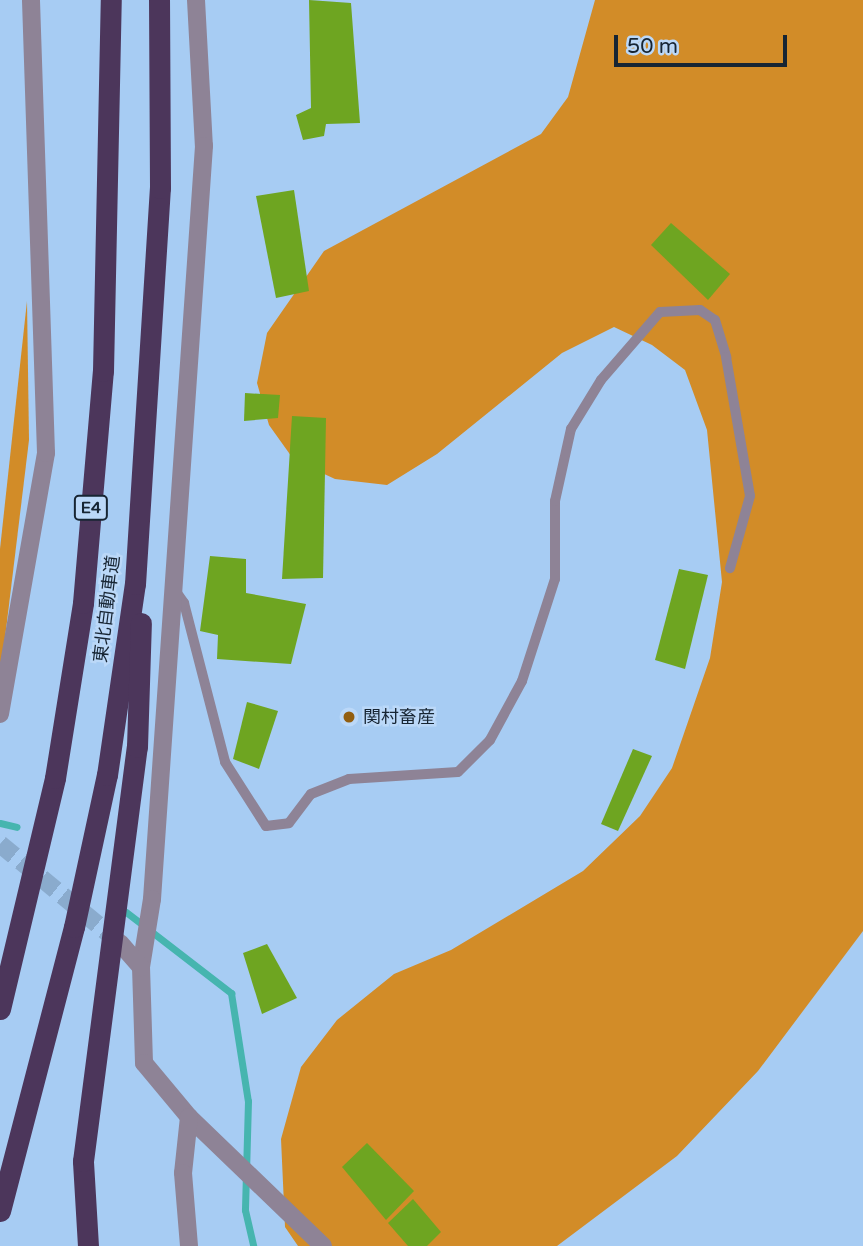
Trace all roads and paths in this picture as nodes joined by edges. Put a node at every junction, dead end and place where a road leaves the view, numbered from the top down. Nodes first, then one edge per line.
1 (31, 0) edge
2 (111, 0) edge
3 (159, 0) edge
4 (196, 0) edge
5 (150, 380) junction
6 (730, 568) dead end
7 (173, 588) junction
8 (0, 714) edge
9 (120, 943) tunnel mouth
10 (141, 967) junction
11 (0, 1009) edge
12 (189, 1117) junction
13 (0, 1211) edge
14 (88, 1246) edge
15 (189, 1246) edge
16 (323, 1246) edge

1 - 8 street
2 - 11 highway, 東北自動車道 / E4
3 - 5 highway, 東北自動車道
4 - 7 street
5 - 13 highway, 東北自動車道
5 - 14 highway
6 - 7 lane
7 - 10 street
9 - 10 street
10 - 12 street
12 - 15 street
12 - 16 street

